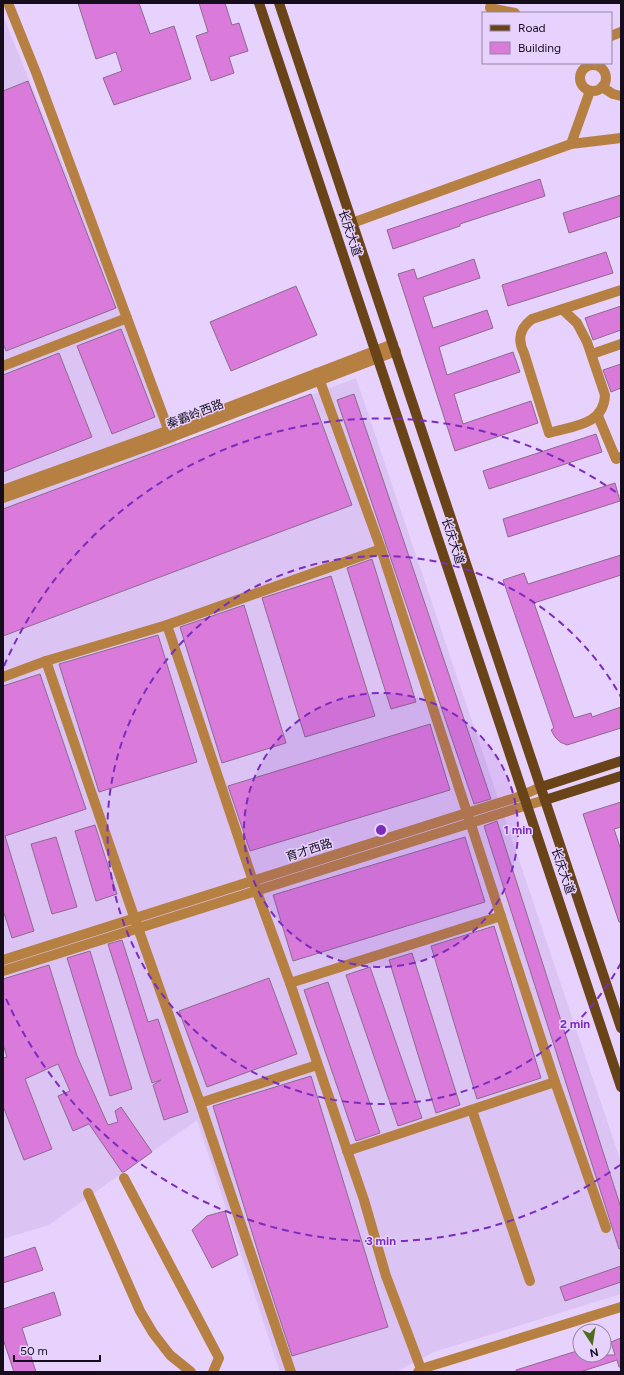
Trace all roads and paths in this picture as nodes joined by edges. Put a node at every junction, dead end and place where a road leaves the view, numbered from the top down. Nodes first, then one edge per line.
1 (259, 3) edge
2 (279, 3) edge
3 (491, 3) edge
4 (8, 5) edge
5 (510, 12) edge
6 (596, 64) edge
7 (581, 66) edge
8 (602, 87) junction
9 (590, 91) junction
10 (621, 96) edge
11 (620, 140) edge
12 (571, 144) junction
13 (352, 223) junction
14 (621, 290) edge
15 (562, 309) junction
16 (127, 318) junction
17 (621, 344) edge
18 (394, 348) junction
19 (377, 354) junction
20 (592, 354) junction
21 (3, 366) edge
22 (319, 377) junction
23 (598, 416) junction
24 (170, 433) junction
25 (621, 458) edge
26 (3, 490) edge
27 (3, 498) edge
28 (381, 550) junction
29 (167, 625) junction
30 (46, 661) junction
31 (3, 677) edge
32 (621, 761) edge
33 (621, 776) edge
34 (541, 787) junction
35 (523, 794) junction
36 (545, 800) junction
37 (527, 805) junction
38 (467, 813) junction
39 (471, 823) junction
40 (254, 886) junction
41 (501, 916) junction
42 (136, 924) junction
43 (3, 960) edge
44 (3, 971) edge
45 (290, 983) junction
46 (621, 1028) edge
47 (317, 1065) junction
48 (555, 1082) junction
49 (621, 1087) edge
50 (200, 1103) junction
51 (472, 1110) junction
52 (347, 1152) junction
53 (124, 1178) dead end
54 (88, 1193) dead end
55 (606, 1228) dead end
56 (530, 1281) dead end
57 (621, 1307) edge
58 (419, 1371) edge
59 (191, 1372) edge
60 (213, 1372) edge
61 (291, 1372) edge

1 - 19 main road, 长庆大道
2 - 13 main road, 长庆大道
3 - 5 street
4 - 16 street
6 - 7 street
6 - 8 street
7 - 9 street
8 - 9 street
8 - 10 street
9 - 12 street
11 - 12 street
12 - 13 street
13 - 18 main road, 长庆大道
14 - 15 street
15 - 20 street
15 - 23 street
16 - 21 street
16 - 24 street
17 - 20 street
18 - 19 street, 秦霸岭西路
18 - 34 main road, 长庆大道
19 - 22 street, 秦霸岭西路
19 - 35 main road, 长庆大道
20 - 23 street
22 - 24 street, 秦霸岭西路
22 - 28 street
23 - 25 street
24 - 26 street, 秦霸岭西路
24 - 27 street, 秦霸岭西路
28 - 29 street
28 - 38 street
29 - 30 street
29 - 40 street
30 - 31 street
30 - 42 street
32 - 34 main road, 育才西路
33 - 36 main road, 育才西路
34 - 35 street, 育才西路
34 - 36 main road, 长庆大道
35 - 37 main road, 长庆大道
35 - 38 street, 育才西路
36 - 37 street, 育才西路
36 - 46 main road, 长庆大道
37 - 39 street, 育才西路
37 - 49 main road, 长庆大道
38 - 39 street
38 - 40 street, 育才西路
39 - 40 street, 育才西路
39 - 41 street
40 - 42 street, 育才西路
40 - 45 street
41 - 45 street
41 - 48 street
42 - 43 street, 育才西路
42 - 44 street, 育才西路
42 - 50 street
45 - 47 street
47 - 50 street
47 - 52 street
48 - 51 street
48 - 55 street
50 - 61 street
51 - 52 street
51 - 56 street
52 - 58 street
53 - 60 street
54 - 59 street
57 - 58 street

